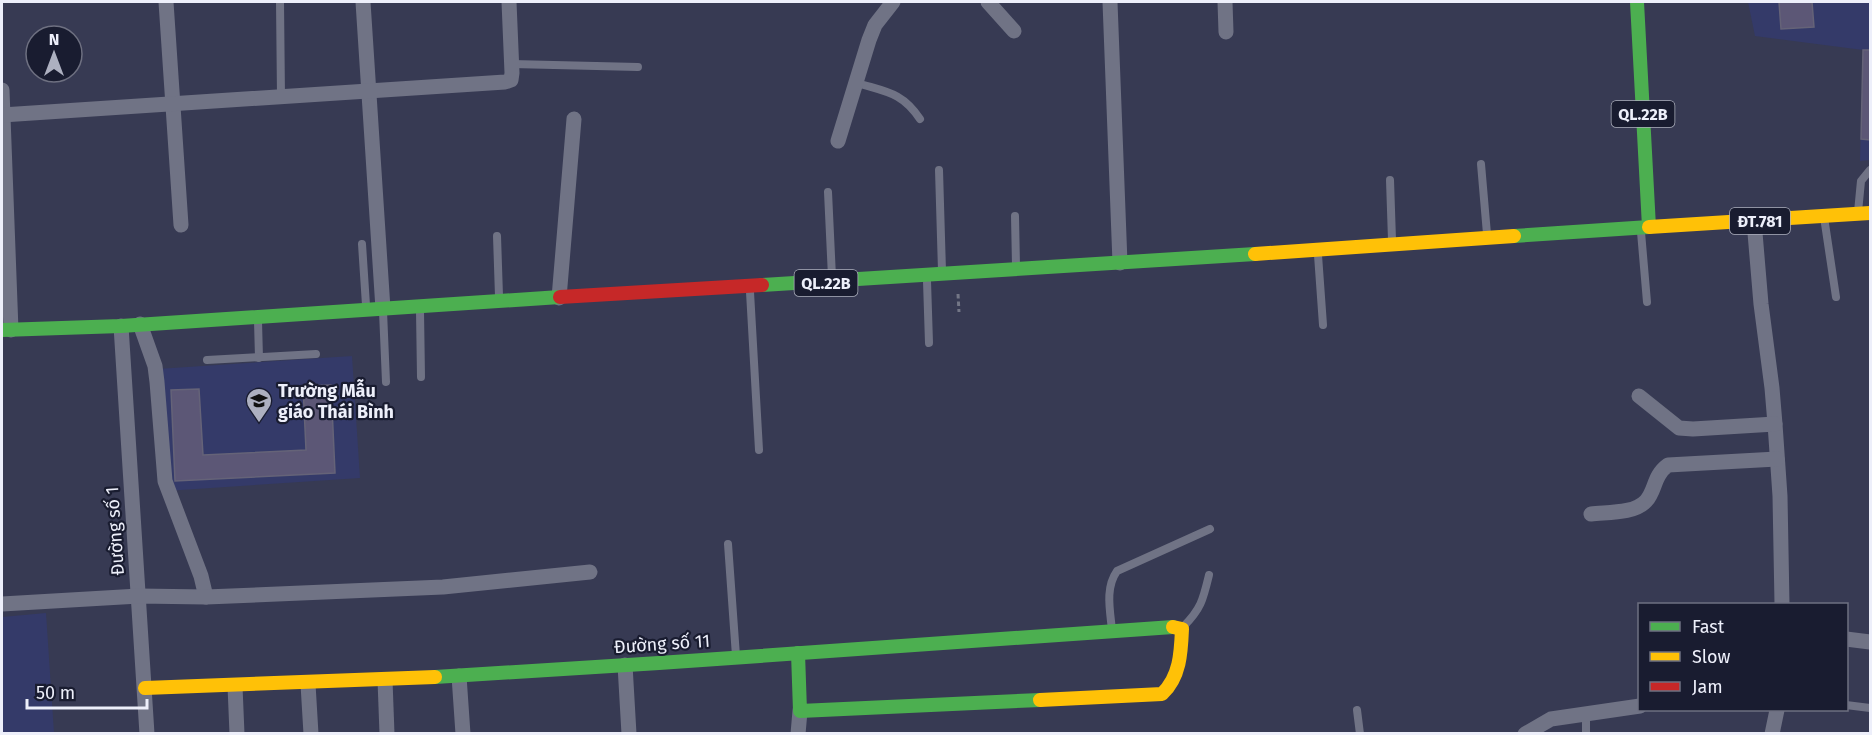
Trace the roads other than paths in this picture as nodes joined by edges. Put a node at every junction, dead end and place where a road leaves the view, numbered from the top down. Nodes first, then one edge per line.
1 (166, 2) edge
2 (280, 2) edge
3 (363, 2) edge
4 (509, 2) edge
5 (893, 2) edge
6 (988, 2) edge
7 (1110, 2) edge
8 (1225, 2) edge
9 (1637, 2) edge
10 (1014, 31) dead end
11 (1226, 32) dead end
12 (512, 64) junction
13 (638, 68) dead end
14 (857, 83) junction
15 (2, 90) edge
16 (369, 91) junction
17 (281, 97) junction
18 (171, 104) junction
19 (2, 115) edge
20 (574, 119) dead end
21 (920, 119) dead end
22 (838, 141) dead end
23 (1481, 164) dead end
24 (939, 170) dead end
25 (1870, 170) edge
26 (1390, 180) dead end
27 (828, 192) dead end
28 (1864, 214) edge
29 (1015, 216) dead end
30 (1824, 216) junction
31 (1754, 221) junction
32 (181, 225) dead end
33 (1645, 228) junction
34 (497, 237) dead end
35 (1487, 238) junction
36 (362, 244) dead end
37 (1392, 245) junction
38 (1318, 250) junction
39 (1120, 263) junction
40 (1017, 270) junction
41 (942, 276) junction
42 (927, 277) junction
43 (833, 282) junction
44 (750, 287) junction
45 (1836, 297) dead end
46 (559, 298) junction
47 (500, 300) junction
48 (1647, 302) dead end
49 (420, 307) junction
50 (366, 309) junction
51 (383, 309) junction
52 (257, 317) junction
53 (140, 324) junction
54 (1323, 325) dead end
55 (121, 326) junction
56 (6, 330) edge
57 (929, 343) dead end
58 (316, 354) dead end
59 (260, 358) junction
60 (207, 360) dead end
61 (421, 377) dead end
62 (386, 382) dead end
63 (1640, 396) dead end
64 (1775, 424) junction
65 (759, 450) dead end
66 (1777, 459) junction
67 (1591, 514) dead end
68 (1210, 529) dead end
69 (729, 544) dead end
70 (590, 572) dead end
71 (1209, 575) dead end
72 (139, 596) junction
73 (207, 597) junction
74 (1782, 603) edge
75 (2, 604) edge
76 (1182, 628) junction
77 (1112, 632) junction
78 (1848, 639) edge
79 (1870, 642) edge
80 (798, 653) junction
81 (736, 657) junction
82 (625, 665) junction
83 (459, 676) junction
84 (385, 680) junction
85 (308, 684) junction
86 (235, 686) junction
87 (145, 688) junction
88 (1848, 705) edge
89 (1638, 706) edge
90 (1870, 708) edge
91 (1358, 710) dead end
92 (800, 711) junction
93 (1777, 711) edge
94 (1587, 714) junction
95 (147, 734) edge
96 (237, 734) edge
97 (310, 734) edge
98 (387, 734) edge
99 (463, 734) edge
100 (629, 734) edge
101 (798, 734) edge
102 (1360, 734) edge
103 (1525, 734) edge
104 (1586, 734) edge
105 (1772, 734) edge

1 - 18 street
2 - 17 lane
3 - 16 street
4 - 12 street
5 - 14 street
6 - 10 street
7 - 39 street
8 - 11 street
9 - 33 main road, QL.22B
12 - 13 lane
12 - 16 street
14 - 21 lane
14 - 22 street
15 - 19 street
16 - 17 street
16 - 51 street
17 - 18 street
18 - 19 street
18 - 32 street
19 - 56 street
20 - 46 street
23 - 35 lane
24 - 41 lane
25 - 28 lane
26 - 37 lane
27 - 43 lane
28 - 30 main road, ĐT.781
29 - 40 lane
30 - 31 main road, ĐT.781
30 - 45 lane
31 - 33 main road, ĐT.781
31 - 64 street
33 - 35 main road, QL.22B
33 - 48 lane
34 - 47 lane
35 - 37 main road, QL.22B
36 - 50 lane
37 - 38 main road, QL.22B
38 - 39 main road, QL.22B
38 - 54 lane
39 - 40 main road, QL.22B
40 - 41 main road, QL.22B
41 - 42 main road, QL.22B
42 - 43 main road, QL.22B
42 - 57 lane
43 - 44 main road, QL.22B
44 - 46 main road, QL.22B
44 - 65 lane
46 - 47 main road, QL.22B
47 - 49 main road, QL.22B
49 - 51 main road, QL.22B
49 - 61 lane
50 - 51 main road, QL.22B
50 - 52 main road, QL.22B
51 - 62 lane
52 - 53 main road, QL.22B
52 - 59 lane
53 - 55 main road, QL.22B
53 - 73 street
55 - 56 main road, QL.22B
55 - 72 street, Đường số 1
58 - 59 lane
59 - 60 lane
63 - 64 street
64 - 66 street
66 - 67 street
66 - 74 street
68 - 77 lane
69 - 81 lane
70 - 73 street
71 - 76 lane
72 - 73 street
72 - 75 street
72 - 87 street, Đường số 1
76 - 77 main road, Đường số 11
76 - 92 main road
77 - 80 main road, Đường số 11
78 - 79 street
80 - 81 main road, Đường số 11
80 - 92 main road
81 - 82 main road, Đường số 11
82 - 83 main road, Đường số 11
82 - 100 street
83 - 84 main road, Đường số 11
83 - 99 street
84 - 85 main road, Đường số 11
84 - 98 street
85 - 86 main road, Đường số 11
85 - 97 street
86 - 87 main road, Đường số 11
86 - 96 street
87 - 95 street, Đường số 1
88 - 90 lane
89 - 94 street
91 - 102 lane
92 - 101 street
93 - 105 street
94 - 103 street
94 - 104 lane

